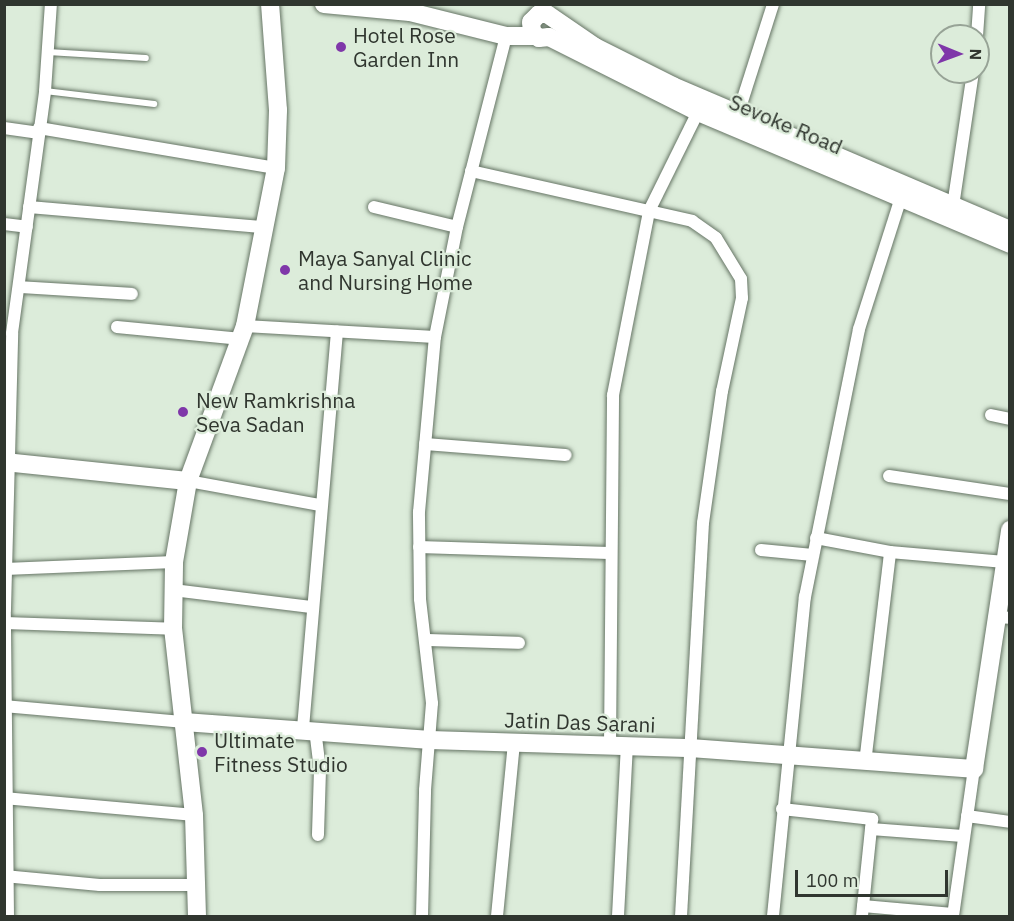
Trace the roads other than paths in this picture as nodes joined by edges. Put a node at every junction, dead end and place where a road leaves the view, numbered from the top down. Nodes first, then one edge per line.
1 (51, 4) edge
2 (270, 4) edge
3 (324, 4) edge
4 (414, 4) edge
5 (773, 4) edge
6 (979, 4) edge
7 (539, 20) edge
8 (978, 24) edge
9 (507, 32) junction
10 (48, 52) junction
11 (146, 58) dead end
12 (972, 84) edge
13 (45, 91) junction
14 (154, 104) dead end
15 (698, 112) junction
16 (738, 114) junction
17 (4, 128) edge
18 (38, 131) junction
19 (276, 168) junction
20 (471, 171) junction
21 (903, 191) junction
22 (953, 206) junction
23 (29, 207) junction
24 (374, 207) dead end
25 (649, 211) junction
26 (4, 224) edge
27 (27, 227) junction
28 (264, 227) junction
29 (457, 227) junction
30 (1010, 230) edge
31 (1010, 244) edge
32 (19, 287) junction
33 (132, 294) dead end
34 (117, 327) dead end
35 (337, 331) junction
36 (243, 332) junction
37 (435, 337) junction
38 (991, 415) dead end
39 (1010, 419) edge
40 (425, 444) junction
41 (566, 454) dead end
42 (6, 462) edge
43 (889, 476) dead end
44 (188, 481) junction
45 (1010, 494) edge
46 (320, 505) junction
47 (1010, 530) edge
48 (5, 535) edge
49 (816, 538) junction
50 (419, 547) junction
51 (761, 550) dead end
52 (890, 552) junction
53 (609, 553) junction
54 (813, 555) junction
55 (174, 562) junction
56 (1005, 562) junction
57 (5, 569) edge
58 (173, 590) junction
59 (311, 607) junction
60 (5, 609) edge
61 (1004, 618) edge
62 (5, 623) edge
63 (173, 629) junction
64 (426, 640) junction
65 (519, 643) dead end
66 (6, 706) edge
67 (184, 722) junction
68 (309, 728) junction
69 (430, 740) junction
70 (514, 743) junction
71 (618, 745) junction
72 (689, 748) junction
73 (787, 754) junction
74 (865, 763) junction
75 (974, 769) junction
76 (7, 798) edge
77 (782, 809) junction
78 (194, 815) junction
79 (967, 816) junction
80 (1010, 822) edge
81 (871, 829) junction
82 (318, 835) dead end
83 (963, 836) junction
84 (7, 876) edge
85 (196, 885) junction
86 (863, 911) edge
87 (953, 915) edge
88 (8, 916) edge
89 (197, 916) edge
90 (422, 916) edge
91 (496, 916) edge
92 (618, 916) edge
93 (681, 916) edge
94 (773, 916) edge

1 - 10 street
2 - 19 street
3 - 9 street
4 - 9 street
5 - 16 street
6 - 8 street
7 - 9 street
7 - 15 street, Sevoke Road
7 - 16 street, Sevoke Road
9 - 20 street
10 - 11 lane
10 - 13 street
12 - 22 street
13 - 14 lane
13 - 18 street
15 - 21 street, Sevoke Road
15 - 25 street
16 - 21 street, Sevoke Road
17 - 18 street
18 - 19 street
18 - 23 street
19 - 28 street
20 - 25 street
20 - 29 street
21 - 22 street, Sevoke Road
21 - 31 street, Sevoke Road
21 - 49 street
22 - 30 street, Sevoke Road
23 - 27 street
23 - 28 street
24 - 29 street
25 - 53 street
25 - 72 street
26 - 27 street
27 - 32 street
28 - 36 street
29 - 37 street
32 - 33 street
32 - 42 street
34 - 36 street
35 - 36 street
35 - 37 street
35 - 46 street
36 - 44 street
37 - 40 street
38 - 39 street
40 - 41 street
40 - 50 street
42 - 44 street
42 - 48 street
43 - 45 street
44 - 46 street
44 - 55 street
46 - 59 street
47 - 56 street
48 - 57 street
49 - 52 street
49 - 54 street
50 - 53 street
50 - 64 street
51 - 54 street
52 - 56 street
52 - 74 street
53 - 71 street
54 - 73 street
55 - 57 street
55 - 58 street
56 - 61 street
57 - 60 street
58 - 59 street
58 - 63 street
59 - 68 street
60 - 62 street
61 - 75 street
62 - 63 street
62 - 66 street
63 - 67 street
64 - 65 street
64 - 69 street
66 - 67 street
66 - 76 street
67 - 68 street, Jatin Das Sarani
67 - 78 street
68 - 69 street, Jatin Das Sarani
68 - 82 street
69 - 70 street, Jatin Das Sarani
69 - 90 street
70 - 71 street, Jatin Das Sarani
70 - 91 street
71 - 72 street, Jatin Das Sarani
71 - 92 street
72 - 73 street, Jatin Das Sarani
72 - 93 street
73 - 74 street, Jatin Das Sarani
73 - 77 street
74 - 75 street, Jatin Das Sarani
75 - 79 street
76 - 78 street
76 - 84 street
77 - 81 street
77 - 94 street
78 - 85 street
79 - 80 street
79 - 83 street
81 - 83 street
81 - 86 street
83 - 87 street
84 - 85 street
84 - 88 street
85 - 89 street
86 - 87 street

